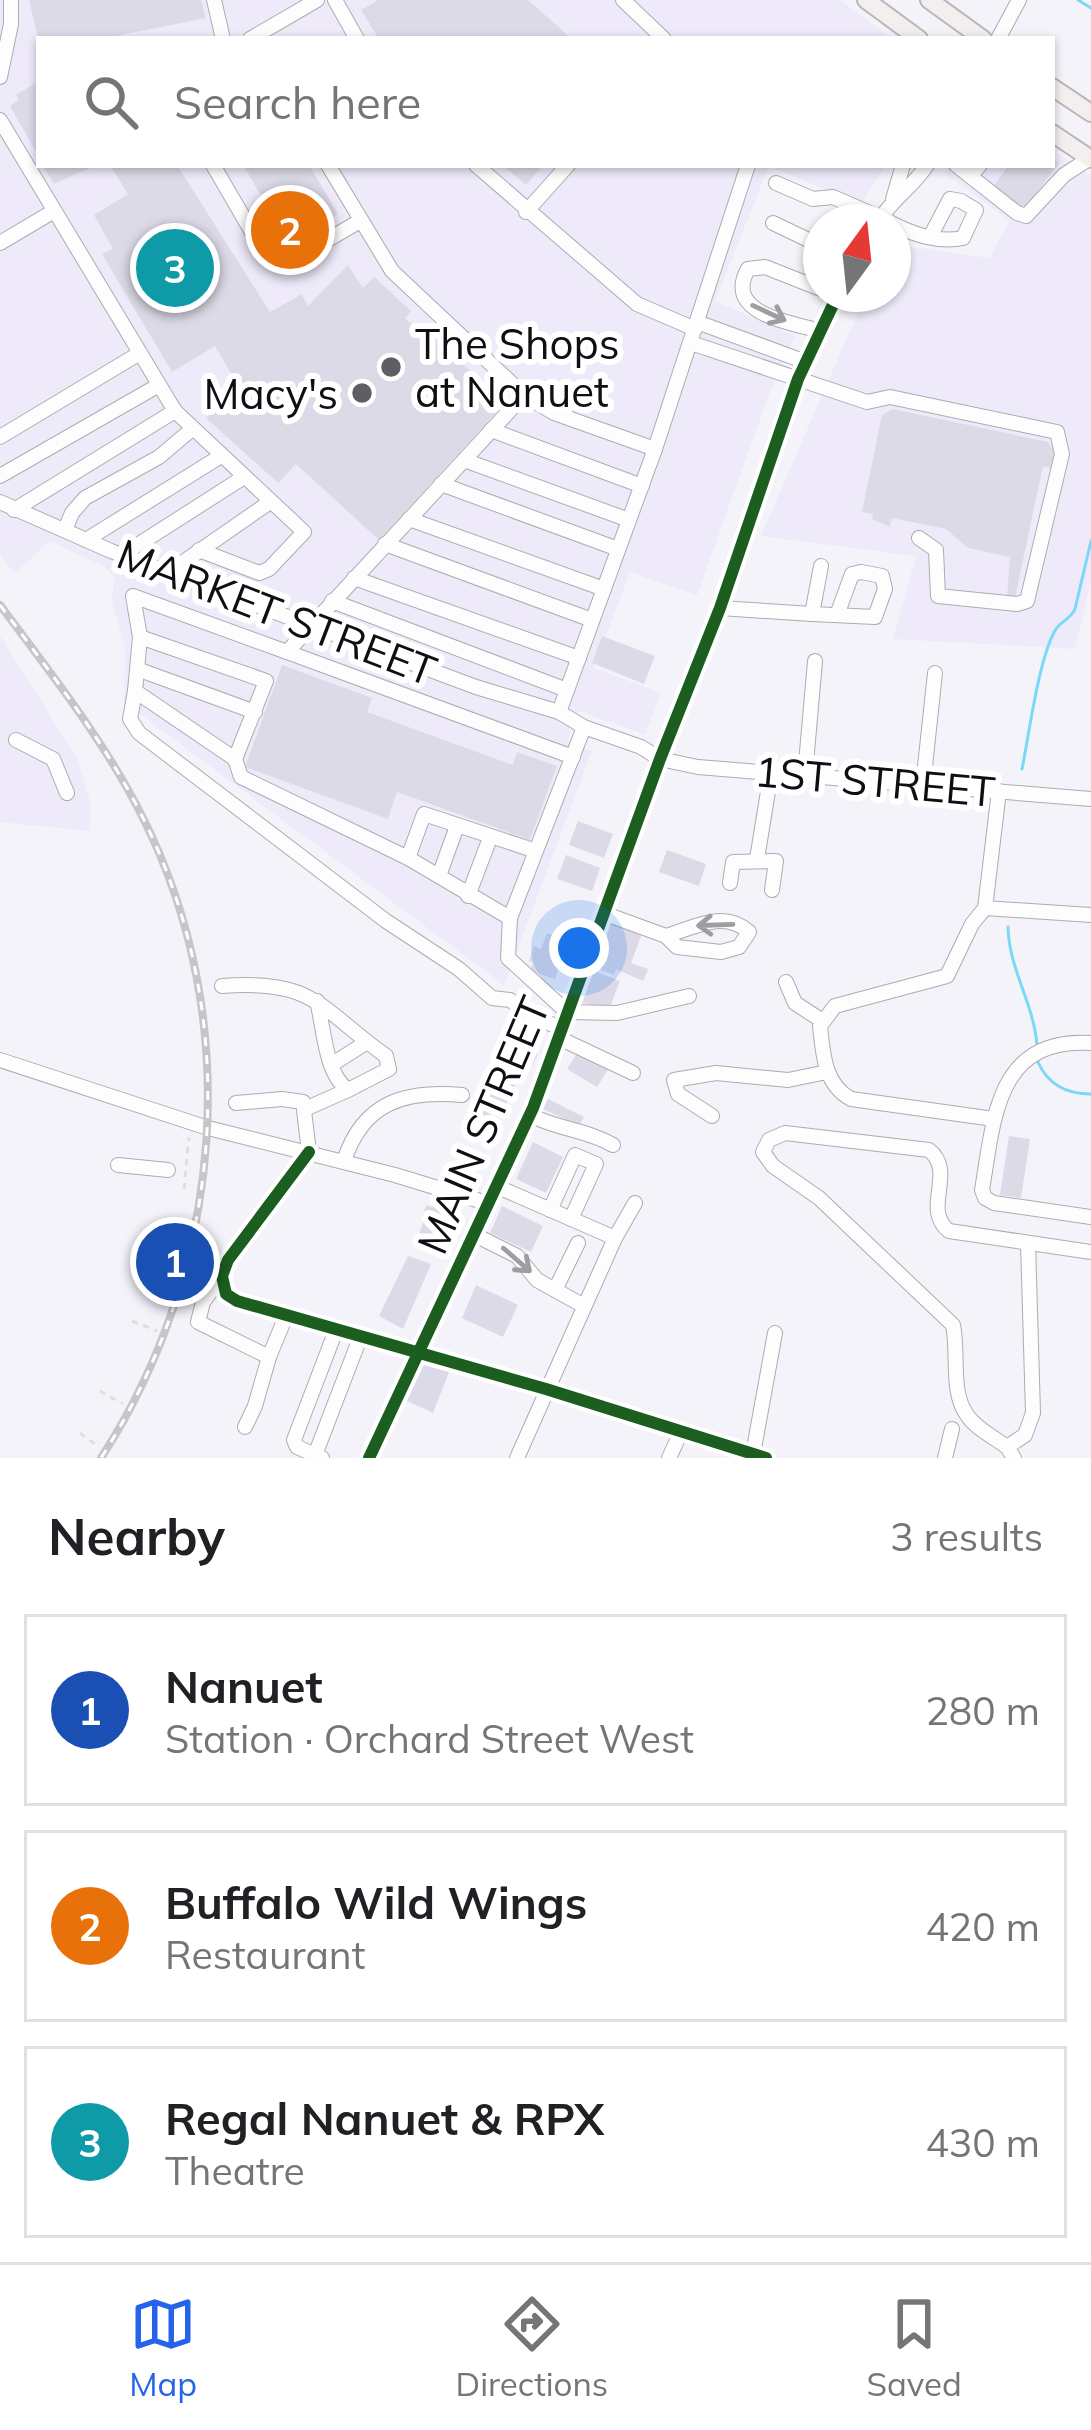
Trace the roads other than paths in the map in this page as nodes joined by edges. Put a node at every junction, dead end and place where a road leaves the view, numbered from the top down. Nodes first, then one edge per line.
1 (11, 0) edge
2 (214, 0) edge
3 (317, 0) edge
4 (334, 0) edge
5 (623, 0) edge
6 (866, 0) edge
7 (929, 0) edge
8 (1019, 0) edge
9 (222, 36) edge
10 (255, 36) edge
11 (355, 36) edge
12 (661, 36) edge
13 (915, 36) edge
14 (978, 36) edge
15 (1000, 36) edge
16 (0, 77) edge
17 (1055, 89) edge
18 (1091, 113) edge
19 (0, 120) edge
20 (1055, 135) edge
21 (1090, 158) edge
22 (215, 168) edge
23 (330, 168) edge
24 (479, 168) edge
25 (565, 168) edge
26 (747, 168) edge
27 (902, 168) edge
28 (925, 168) edge
29 (975, 170) edge
30 (776, 183) dead end
31 (893, 199) junction
32 (848, 204) edge
33 (891, 204) edge
34 (54, 211) junction
35 (526, 212) junction
36 (361, 221) junction
37 (773, 223) dead end
38 (911, 230) edge
39 (803, 237) edge
40 (930, 237) dead end
41 (0, 243) edge
42 (803, 283) edge
43 (829, 312) edge
44 (694, 331) junction
45 (820, 332) junction
46 (140, 353) junction
47 (806, 362) junction
48 (798, 379) junction
49 (159, 385) junction
50 (524, 395) junction
51 (175, 411) junction
52 (191, 430) junction
53 (491, 430) junction
54 (0, 437) edge
55 (655, 449) junction
56 (221, 456) junction
57 (464, 460) junction
58 (0, 476) edge
59 (244, 477) junction
60 (441, 484) junction
61 (642, 486) junction
62 (270, 502) junction
63 (7, 506) edge
64 (409, 519) junction
65 (629, 520) junction
66 (65, 530) junction
67 (919, 538) dead end
68 (86, 539) junction
69 (385, 544) junction
70 (618, 549) junction
71 (199, 550) junction
72 (122, 555) junction
73 (821, 566) dead end
74 (169, 572) junction
75 (354, 578) junction
76 (604, 589) junction
77 (332, 601) junction
78 (720, 608) junction
79 (812, 614) junction
80 (838, 615) dead end
81 (592, 620) junction
82 (311, 624) junction
83 (140, 637) junction
84 (287, 652) junction
85 (578, 658) junction
86 (815, 661) dead end
87 (137, 669) junction
88 (935, 673) dead end
89 (266, 682) junction
90 (567, 690) junction
91 (135, 691) junction
92 (255, 712) junction
93 (559, 712) junction
94 (584, 727) junction
95 (16, 740) dead end
96 (573, 757) junction
97 (236, 759) junction
98 (660, 759) junction
99 (771, 772) junction
100 (805, 776) junction
101 (923, 785) junction
102 (999, 791) junction
103 (67, 793) dead end
104 (1091, 799) edge
105 (457, 826) junction
106 (490, 838) junction
107 (536, 851) junction
108 (408, 857) junction
109 (758, 859) junction
110 (439, 876) junction
111 (730, 883) dead end
112 (772, 890) dead end
113 (468, 896) junction
114 (985, 908) junction
115 (603, 914) junction
116 (1091, 915) edge
117 (510, 918) junction
118 (665, 936) junction
119 (786, 982) dead end
120 (222, 986) dead end
121 (689, 997) dead end
122 (317, 1001) junction
123 (567, 1012) junction
124 (821, 1020) junction
125 (560, 1033) junction
126 (367, 1042) junction
127 (1091, 1043) edge
128 (0, 1060) edge
129 (332, 1065) junction
130 (827, 1072) junction
131 (632, 1073) dead end
132 (349, 1090) junction
133 (462, 1095) dead end
134 (236, 1102) dead end
135 (305, 1108) junction
136 (530, 1115) junction
137 (712, 1116) dead end
138 (994, 1119) junction
139 (613, 1145) dead end
140 (309, 1152) junction
141 (344, 1161) junction
142 (118, 1165) dead end
143 (179, 1172) road end
144 (498, 1187) junction
145 (635, 1203) dead end
146 (490, 1204) junction
147 (550, 1210) junction
148 (1091, 1217) edge
149 (571, 1219) junction
150 (475, 1235) junction
151 (615, 1238) junction
152 (578, 1244) dead end
153 (1028, 1244) junction
154 (1091, 1252) edge
155 (222, 1276) junction
156 (555, 1290) junction
157 (584, 1306) junction
158 (286, 1316) junction
159 (336, 1330) junction
160 (776, 1333) dead end
161 (361, 1338) junction
162 (418, 1355) junction
163 (269, 1357) junction
164 (546, 1389) junction
165 (244, 1427) dead end
166 (952, 1429) dead end
167 (680, 1434) junction
168 (294, 1440) junction
169 (1011, 1452) edge
170 (318, 1456) edge
171 (759, 1456) edge
172 (281, 1458) edge
173 (369, 1458) edge
174 (517, 1458) edge
175 (669, 1458) edge
176 (945, 1458) edge

1 - 16 street
2 - 9 street
3 - 10 street
4 - 11 street
5 - 12 street
6 - 13 main road
7 - 14 main road
8 - 15 street
17 - 18 main road
19 - 34 street
20 - 21 main road
21 - 29 street
22 - 36 street
23 - 36 street
24 - 35 street
25 - 35 street
26 - 44 street
27 - 31 street
28 - 31 street
30 - 32 street
31 - 33 street
34 - 41 street
34 - 46 street
35 - 44 street
36 - 50 street
37 - 39 street
38 - 40 street
42 -> 45 street
43 - 45 street, MAIN STREET
44 - 47 street
44 - 48 street
44 - 55 street
45 - 47 street, MAIN STREET
46 - 49 street
46 - 54 street
47 - 48 street, MAIN STREET
48 - 67 street
48 - 78 street, MAIN STREET
49 - 51 street
49 - 58 street
50 - 53 street
50 - 55 street
51 - 52 street
51 - 63 street
52 - 56 street
52 - 66 street
53 - 57 street
53 - 61 street
55 - 61 street
56 - 59 street
56 - 68 street
57 - 60 street
57 - 65 street
59 - 62 street
59 - 72 street
60 - 64 street
60 - 70 street
61 - 65 street
62 - 71 street
62 - 71 street
63 - 66 street, MARKET STREET
64 - 69 street
64 - 76 street
65 - 70 street
66 - 68 street, MARKET STREET
68 - 72 street, MARKET STREET
69 - 75 street
69 - 81 street
70 - 76 street
71 - 74 street
72 - 74 street, MARKET STREET
73 - 79 street
74 - 82 street, MARKET STREET
75 - 77 street
75 - 85 street
76 - 81 street
77 - 82 street
77 - 90 street
78 - 79 street
78 - 98 street, MAIN STREET
79 - 80 street
81 - 85 street
82 - 84 street
82 - 93 street, MARKET STREET
83 - 84 street
83 - 87 street
83 - 89 street
84 - 89 street
84 - 96 street
85 - 90 street
86 - 100 street
87 - 91 street
87 - 92 street
88 - 101 street
89 - 92 street
90 - 93 street
91 - 97 street
91 - 125 street
92 - 97 street
93 - 94 street, MARKET STREET
94 - 96 street
94 - 98 street, MARKET STREET
95 - 103 street
96 - 107 street
97 - 108 street
98 - 99 street, 1ST STREET
98 - 115 street, MAIN STREET
99 - 100 street, 1ST STREET
99 - 109 street
100 - 101 street, 1ST STREET
101 - 102 street, 1ST STREET
102 - 104 street, 1ST STREET
102 - 114 street
105 - 106 street
105 - 108 street
105 - 110 street
106 - 107 street
106 - 113 street
107 - 117 street
108 - 110 street
109 - 111 street
109 - 112 street
110 - 113 street
113 - 117 street
114 - 116 street
114 - 124 street
115 - 118 street
115 - 123 street, MAIN STREET
117 - 123 street
118 -> 118 street
119 - 124 street
120 - 122 street
121 - 123 street
122 - 126 street
122 - 129 street
123 - 125 street, MAIN STREET
124 - 130 street
125 - 131 street
125 - 136 street, MAIN STREET
126 - 129 street
126 - 132 street
127 - 138 street
128 - 140 street
129 - 132 street
130 - 137 street
130 - 138 street
132 - 135 street
133 - 141 street
134 - 135 street
135 - 140 street
136 - 139 street
136 - 144 street, MAIN STREET
138 - 148 street
140 - 141 street
140 - 155 street
141 - 146 street
142 - 143 street
144 - 146 street, MAIN STREET
144 - 147 street
145 - 151 street
146 - 150 street, MAIN STREET
147 - 149 street
147 - 149 street
149 - 151 street
150 -> 156 street
150 - 162 street, MAIN STREET
151 - 157 street
152 - 156 street
153 - 154 street
153 - 169 street
153 - 169 street
155 - 158 street
155 - 163 street
156 - 157 street
157 - 164 street
158 - 159 street
158 - 163 street
159 - 161 street
159 - 168 street
160 - 171 street
161 - 162 street
161 - 170 street
162 - 164 street
162 - 173 street, MAIN STREET
163 - 165 street
164 - 167 street
164 - 174 street
166 - 176 street
167 - 171 street
167 - 175 street
168 - 170 street
168 - 172 street

